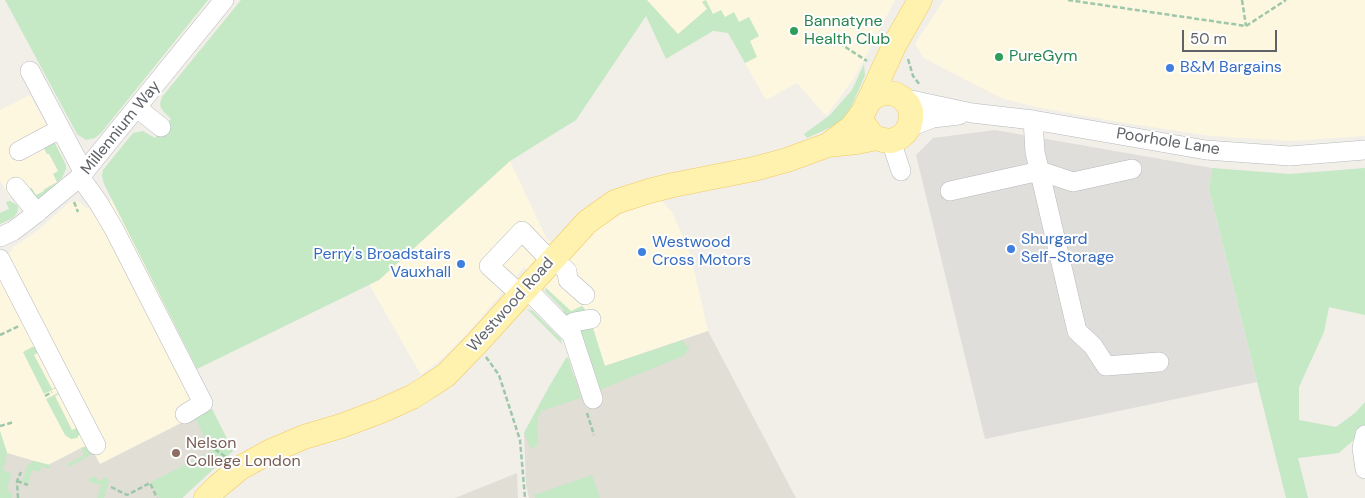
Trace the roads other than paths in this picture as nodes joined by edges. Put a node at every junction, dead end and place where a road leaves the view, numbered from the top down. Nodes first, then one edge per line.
1 (224, 0) edge
2 (920, 0) edge
3 (895, 44) junction
4 (30, 71) dead end
5 (899, 96) junction
6 (137, 108) junction
7 (866, 108) junction
8 (972, 113) junction
9 (1033, 120) junction
10 (161, 127) dead end
11 (60, 130) junction
12 (892, 135) junction
13 (828, 145) junction
14 (1365, 150) edge
15 (19, 151) dead end
16 (1132, 169) dead end
17 (901, 171) dead end
18 (1040, 171) junction
19 (82, 175) junction
20 (16, 187) dead end
21 (950, 191) dead end
22 (37, 213) junction
23 (0, 237) edge
24 (0, 258) edge
25 (552, 260) junction
26 (524, 292) junction
27 (585, 295) dead end
28 (591, 319) dead end
29 (566, 328) junction
30 (1159, 362) dead end
31 (594, 399) dead end
32 (185, 414) dead end
33 (1365, 435) edge
34 (96, 444) dead end
35 (1365, 469) edge
36 (206, 498) edge

1 - 6 street, Millennium Way
2 - 3 main road, Westwood Road
3 - 5 main road
3 - 7 main road, Westwood Road
4 - 11 street
5 - 7 main road, Westwood Road
5 - 8 street, Poorhole Lane
5 - 12 main road
6 - 10 street
6 - 19 street, Millennium Way
7 - 12 main road
7 - 13 main road, Westwood Road
8 - 9 street, Poorhole Lane
8 - 12 street, Poorhole Lane
9 - 14 street, Poorhole Lane
9 - 18 street
11 - 15 street
11 - 19 street
12 - 13 main road, Westwood Road
12 - 17 street
13 - 25 main road, Westwood Road
16 - 18 street
18 - 21 street
18 - 30 street
19 - 22 street, Millennium Way
19 - 32 street
20 - 22 street
22 - 23 street, Millennium Way
24 - 34 street
25 - 26 main road, Westwood Road
25 - 26 street
25 - 27 street
26 - 29 street
26 - 36 main road, Westwood Road
28 - 29 street
29 - 31 street
33 - 35 street

